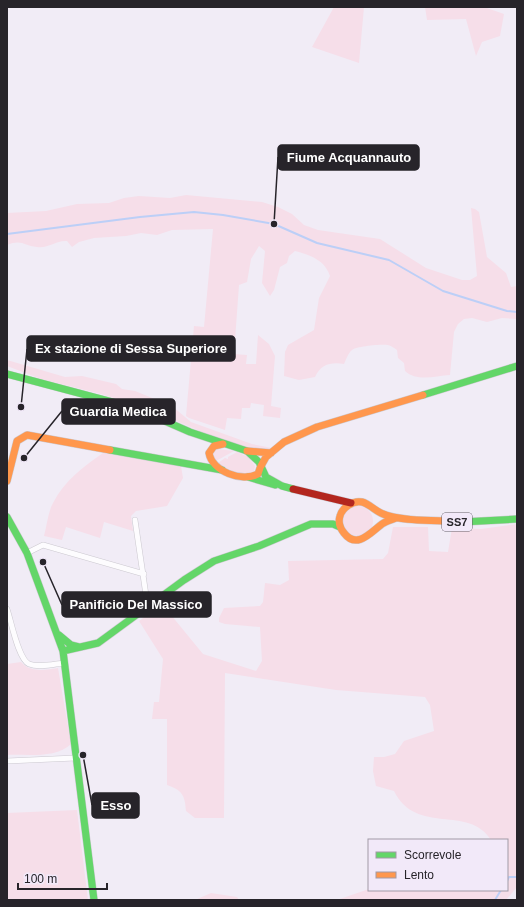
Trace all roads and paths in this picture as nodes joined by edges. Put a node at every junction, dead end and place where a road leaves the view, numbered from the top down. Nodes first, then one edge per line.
1 (517, 366) edge
2 (7, 374) edge
3 (190, 432) junction
4 (223, 444) junction
5 (247, 451) junction
6 (210, 453) junction
7 (271, 454) junction
8 (199, 466) junction
9 (260, 467) junction
10 (222, 470) junction
11 (247, 477) junction
12 (7, 482) edge
13 (282, 486) junction
14 (333, 499) junction
15 (351, 503) junction
16 (373, 509) junction
17 (340, 515) junction
18 (7, 517) edge
19 (396, 518) junction
20 (517, 519) edge
21 (135, 520) dead end
22 (321, 524) junction
23 (340, 526) junction
24 (375, 531) junction
25 (27, 553) junction
26 (144, 574) junction
27 (7, 609) edge
28 (148, 609) junction
29 (9, 620) edge
30 (55, 628) junction
31 (83, 648) junction
32 (63, 651) junction
33 (64, 663) junction
34 (75, 758) junction
35 (7, 761) edge
36 (94, 900) edge

1 - 7 street
2 - 3 street
3 - 4 street
3 - 6 street
4 - 5 street
4 - 6 street
5 - 7 street
5 - 9 street, SS7
6 - 8 street
6 - 10 street
7 - 9 street
8 - 10 street
8 - 12 street
9 - 11 street
9 - 13 street, SS7
10 - 11 street, SS7
11 - 13 street, SS7
13 - 14 street, SS7
14 - 15 street, SS7
14 - 17 street
15 - 16 street, SS7
15 - 17 street
16 - 19 street, SS7
16 - 24 street
17 - 22 street
17 - 23 street
18 - 25 street
19 - 20 street, SS7
19 - 24 street
21 - 26 street
22 - 23 street
22 - 28 street
23 - 24 street
25 - 26 street
25 - 30 street
26 - 28 street
27 - 29 street
28 - 31 street
29 - 33 street
30 - 31 street
30 - 32 street
31 - 32 street
32 - 33 street
33 - 34 street
34 - 35 street
34 - 36 street

